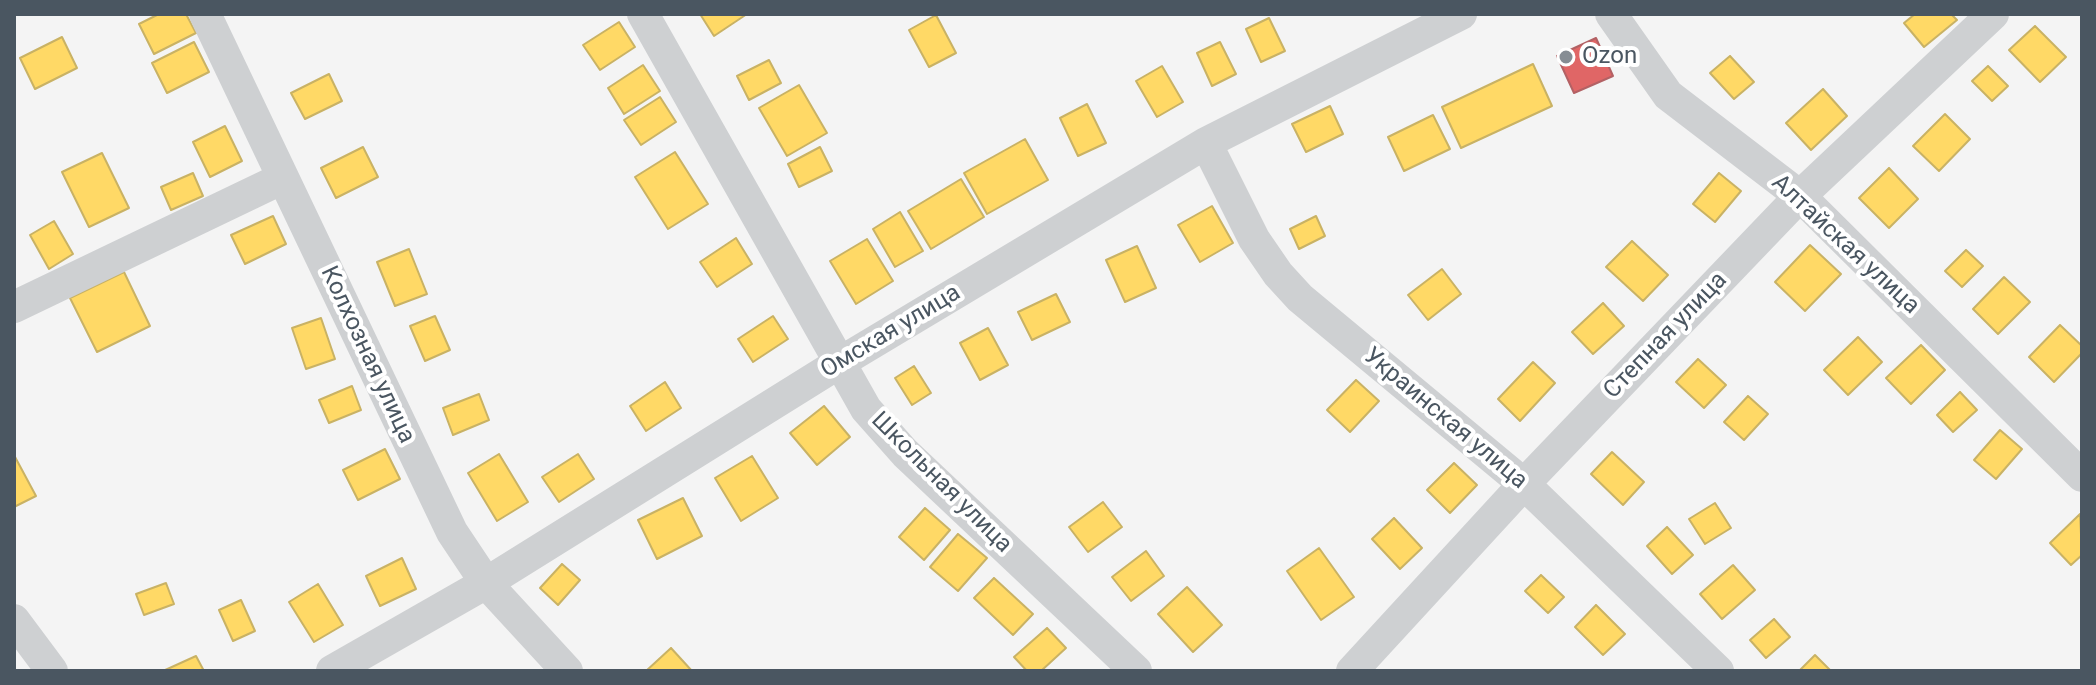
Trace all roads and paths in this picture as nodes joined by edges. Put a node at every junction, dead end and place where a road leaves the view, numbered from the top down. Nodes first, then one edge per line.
1 (205, 14) edge
2 (643, 14) edge
3 (1461, 14) edge
4 (1611, 14) edge
5 (1993, 14) edge
6 (1206, 143) junction
7 (283, 178) junction
8 (1800, 196) junction
9 (14, 307) edge
10 (839, 363) junction
11 (2082, 476) edge
12 (1524, 484) junction
13 (486, 583) junction
14 (14, 620) edge
15 (52, 671) edge
16 (332, 671) edge
17 (567, 671) edge
18 (1136, 671) edge
19 (1352, 671) edge
20 (1718, 671) edge

1 - 7 street, Колхозная улица
2 - 10 street, Школьная улица
3 - 6 street, Омская улица
4 - 8 street, Алтайская улица
5 - 8 street, Степная улица
6 - 10 street, Омская улица
6 - 12 street, Украинская улица
7 - 9 street
7 - 13 street, Колхозная улица
8 - 11 street, Алтайская улица
8 - 12 street, Степная улица
10 - 13 street, Омская улица
10 - 18 street, Школьная улица
12 - 19 street, Степная улица
12 - 20 street, Украинская улица
13 - 16 street, Омская улица
13 - 17 street, Колхозная улица
14 - 15 street

